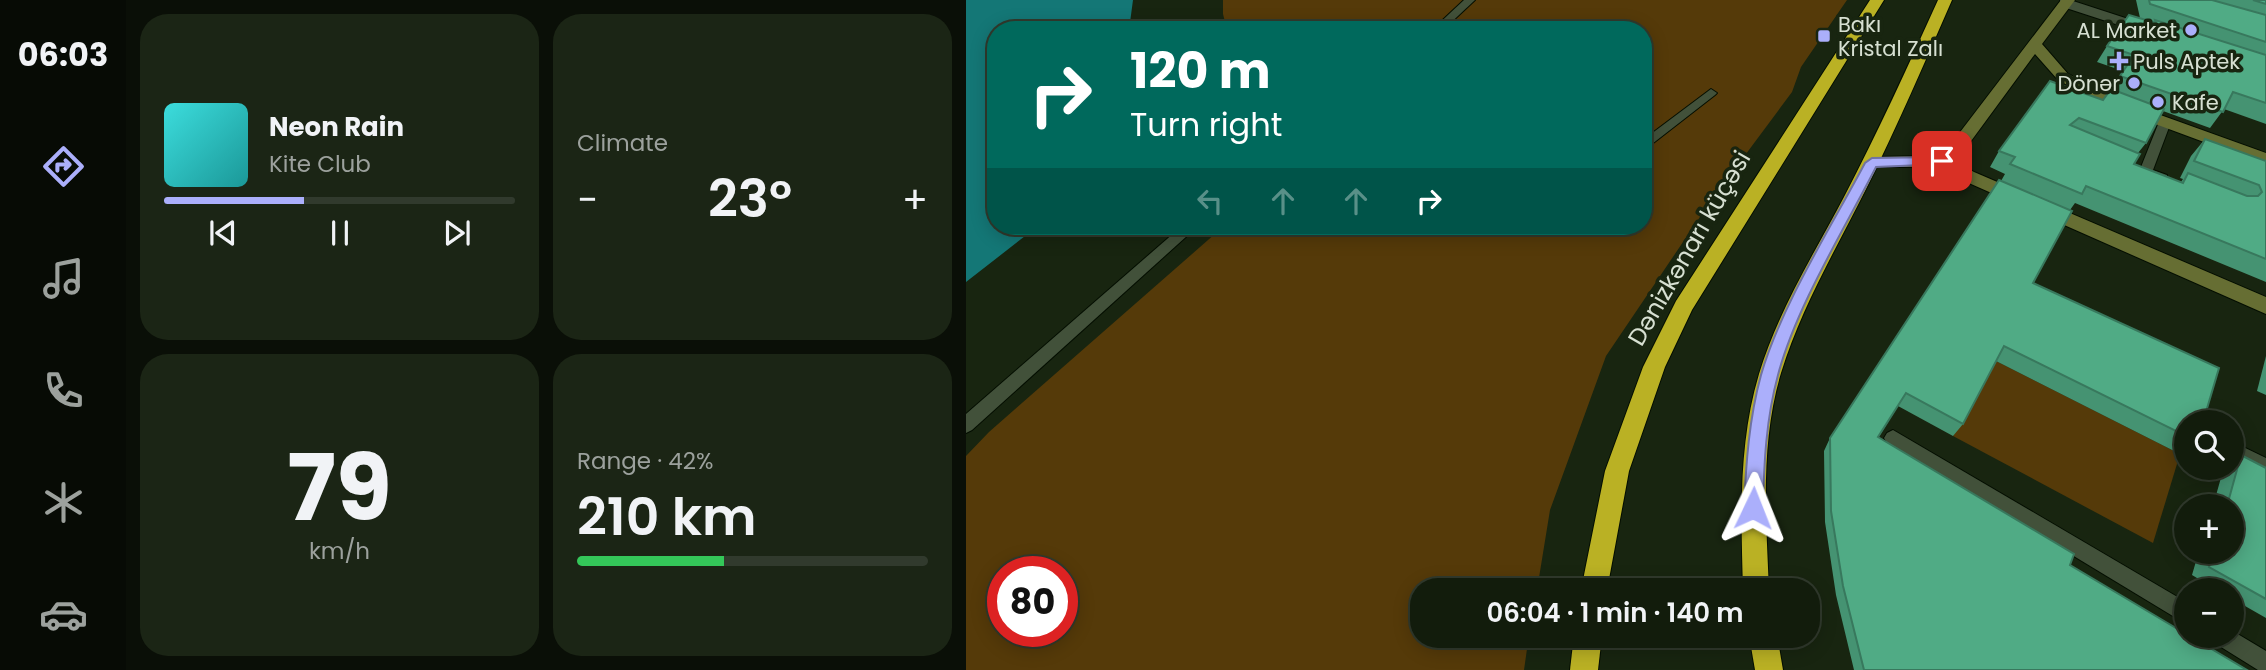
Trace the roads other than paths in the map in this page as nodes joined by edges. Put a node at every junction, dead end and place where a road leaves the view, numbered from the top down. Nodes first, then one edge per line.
1 (1470, 0) edge
2 (1877, 0) edge
3 (1945, 0) edge
4 (2067, 2) edge
5 (1447, 21) edge
6 (2166, 36) edge
7 (2035, 46) junction
8 (1711, 93) dead end
9 (2165, 122) junction
10 (1652, 140) edge
11 (2266, 159) edge
12 (1942, 161) junction
13 (1872, 163) junction
14 (2172, 182) edge
15 (1181, 235) edge
16 (2266, 306) edge
17 (966, 425) edge
18 (1893, 438) edge
19 (2244, 456) edge
20 (2266, 467) edge
21 (1596, 578) edge
22 (1756, 578) edge
23 (2174, 607) edge
24 (1587, 648) edge
25 (1765, 648) edge
26 (2241, 648) edge
27 (2266, 663) edge
28 (1584, 670) edge
29 (1769, 670) edge

1 - 5 lane
2 - 21 highway, Dənizkənarı küçəsi
3 - 13 highway
4 - 6 street
4 - 7 street
7 - 9 street
7 - 12 street
8 - 10 lane
9 - 11 street
9 - 14 lane
12 - 13 street
12 - 16 street
13 - 22 highway
15 - 17 lane
18 - 23 lane
19 - 20 lane
24 - 28 highway
25 - 29 highway
26 - 27 lane

